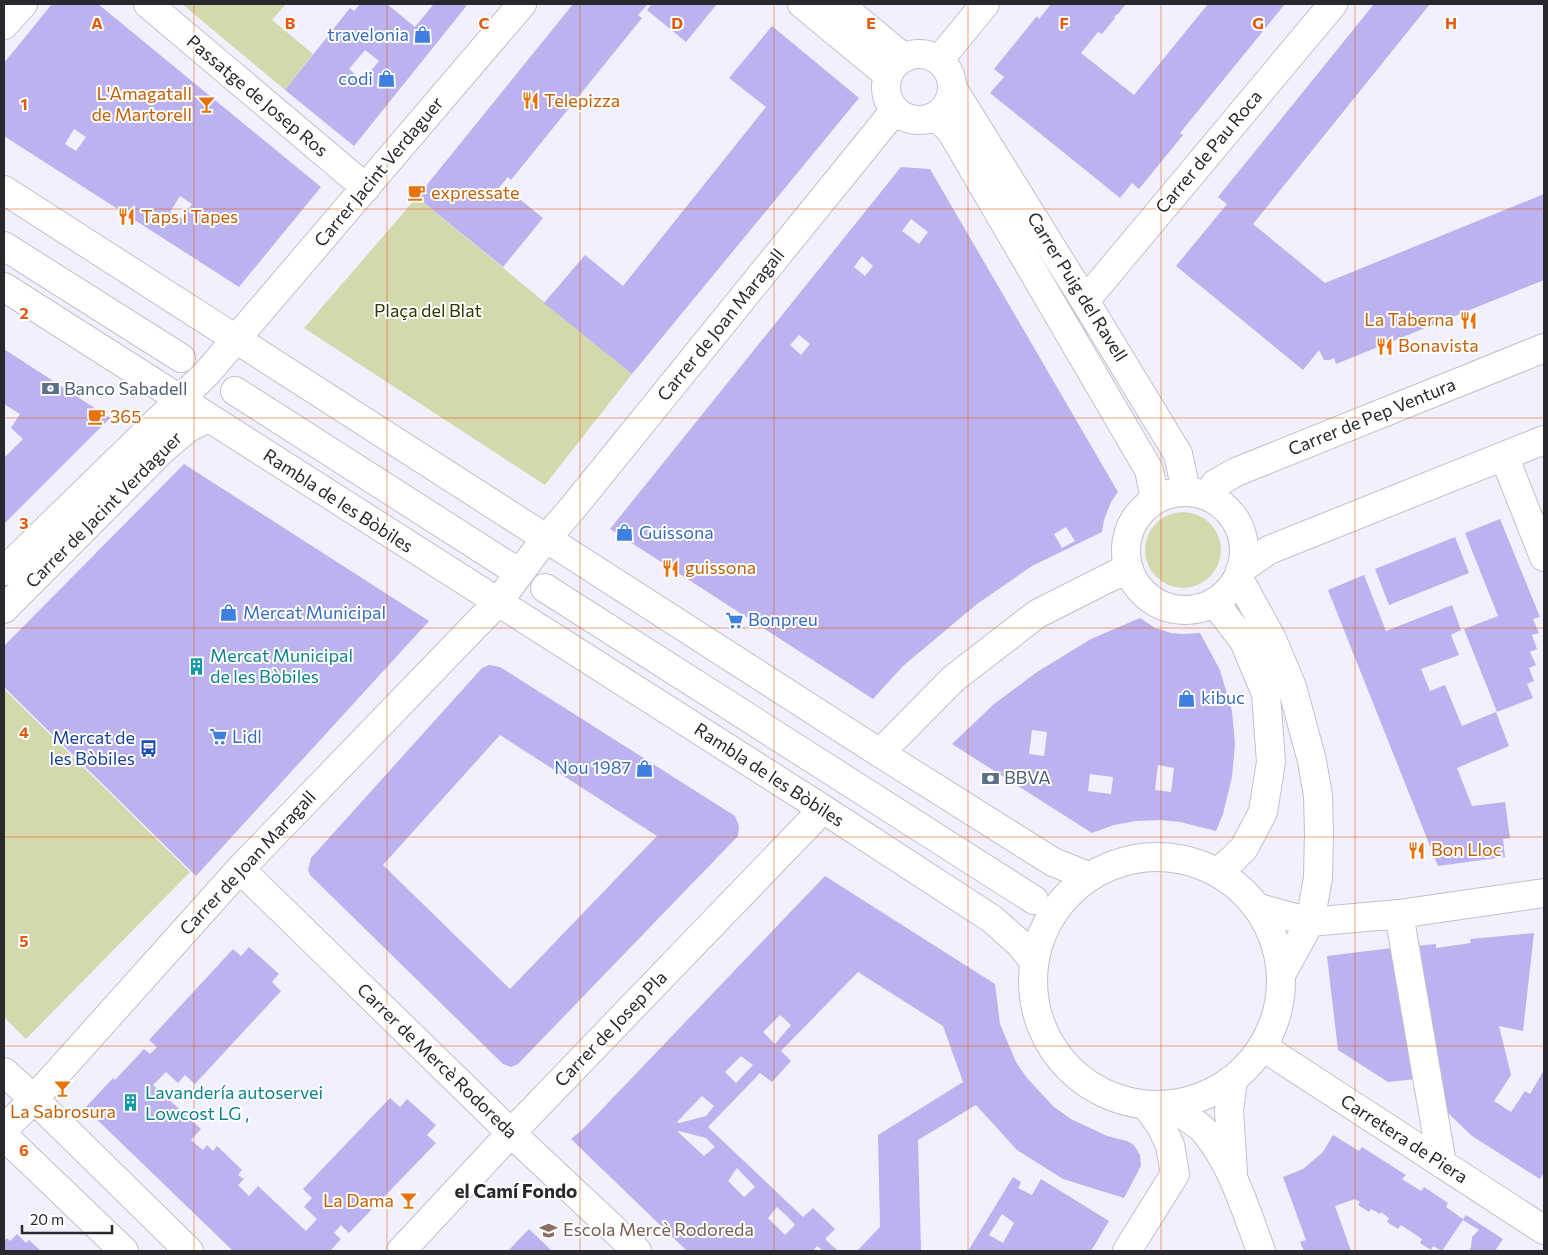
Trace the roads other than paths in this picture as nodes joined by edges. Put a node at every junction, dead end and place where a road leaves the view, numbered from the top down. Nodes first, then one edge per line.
1 (23, 4) edge
2 (148, 4) edge
3 (522, 4) edge
4 (802, 4) edge
5 (839, 4) edge
6 (986, 4) edge
7 (1333, 4) edge
8 (4, 25) edge
9 (939, 60) junction
10 (896, 66) junction
11 (953, 89) junction
12 (895, 110) junction
13 (936, 116) junction
14 (366, 188) junction
15 (4, 190) edge
16 (4, 246) edge
17 (4, 287) edge
18 (1086, 300) junction
19 (236, 339) junction
20 (1544, 348) edge
21 (181, 358) dead end
22 (235, 391) dead end
23 (179, 400) junction
24 (208, 418) junction
25 (1544, 440) edge
26 (1504, 456) junction
27 (1197, 494) junction
28 (1155, 499) junction
29 (546, 539) junction
30 (1544, 557) edge
31 (510, 566) dead end
32 (1128, 568) junction
33 (4, 571) edge
34 (1239, 574) junction
35 (545, 588) dead end
36 (498, 602) junction
37 (1214, 602) junction
38 (4, 609) edge
39 (880, 753) junction
40 (823, 810) junction
41 (240, 869) junction
42 (1218, 872) junction
43 (1088, 876) junction
44 (1544, 893) edge
45 (1034, 900) dead end
46 (1259, 908) junction
47 (1399, 914) junction
48 (1310, 922) junction
49 (1032, 959) junction
50 (1282, 973) junction
51 (1263, 1047) junction
52 (4, 1072) edge
53 (1233, 1080) junction
54 (34, 1099) junction
55 (1158, 1106) junction
56 (4, 1129) edge
57 (511, 1133) junction
58 (4, 1136) edge
59 (1442, 1164) junction
60 (1233, 1179) junction
61 (1544, 1230) edge
62 (124, 1251) edge
63 (189, 1251) edge
64 (401, 1251) edge
65 (637, 1251) edge
66 (1127, 1251) edge
67 (1260, 1251) edge

1 - 8 street
2 - 14 street, Passatge de Josep Ros
3 - 14 street, Carrer Jacint Verdaguer
4 - 10 street
5 - 10 street
6 - 9 street
7 - 18 street, Carrer de Pau Roca
9 - 10 street
9 - 11 street
10 - 12 street
11 - 13 street
11 - 18 street, Carrer Puig del Ravell
12 - 13 street
12 - 29 street, Carrer de Joan Maragall
13 - 28 street, Carrer Puig del Ravell
14 - 19 street, Carrer Jacint Verdaguer
15 - 19 street
16 - 21 street
17 - 23 street, Rambla de les Bòbiles
18 - 27 street, Carrer Puig del Ravell
19 - 23 street
19 - 29 street
20 - 27 street, Carrer de Pep Ventura
22 - 31 street, Rambla de les Bòbiles
23 - 24 street, Rambla de les Bòbiles
23 - 33 street, Carrer de Jacint Verdaguer
24 - 36 street, Rambla de les Bòbiles
24 - 38 street, Carrer de Jacint Verdaguer
25 - 26 street
26 - 30 street
26 - 34 street
27 - 28 street
27 - 34 street
28 - 32 street
29 - 36 street
29 - 39 street
32 - 37 street
32 - 39 street
34 - 37 street
34 - 48 street
35 - 45 street, Rambla de les Bòbiles
36 - 40 street, Rambla de les Bòbiles
36 - 41 street, Carrer de Joan Maragall
37 - 42 street
39 - 43 street
40 - 49 street, Rambla de les Bòbiles
40 - 57 street, Carrer de Josep Pla
41 - 54 street, Carrer de Joan Maragall
41 - 57 street, Carrer de Mercè Rodoreda
42 - 43 street
42 - 46 street
43 - 49 street
44 - 47 street
46 - 48 street
46 - 50 street
47 - 48 street
47 - 59 street
48 - 50 street
49 - 55 street
50 - 51 street
51 - 53 street
51 - 59 street, Carretera de Piera
52 - 54 street
53 - 55 street
53 - 60 street
54 - 56 street, Carrer de Joan Maragall
54 - 63 street
55 - 60 street
55 - 66 street
57 - 64 street, Carrer de Josep Pla
57 - 65 street, Carrer de Mercè Rodoreda
58 - 62 street
59 - 61 street, Carretera de Piera
60 - 67 street

